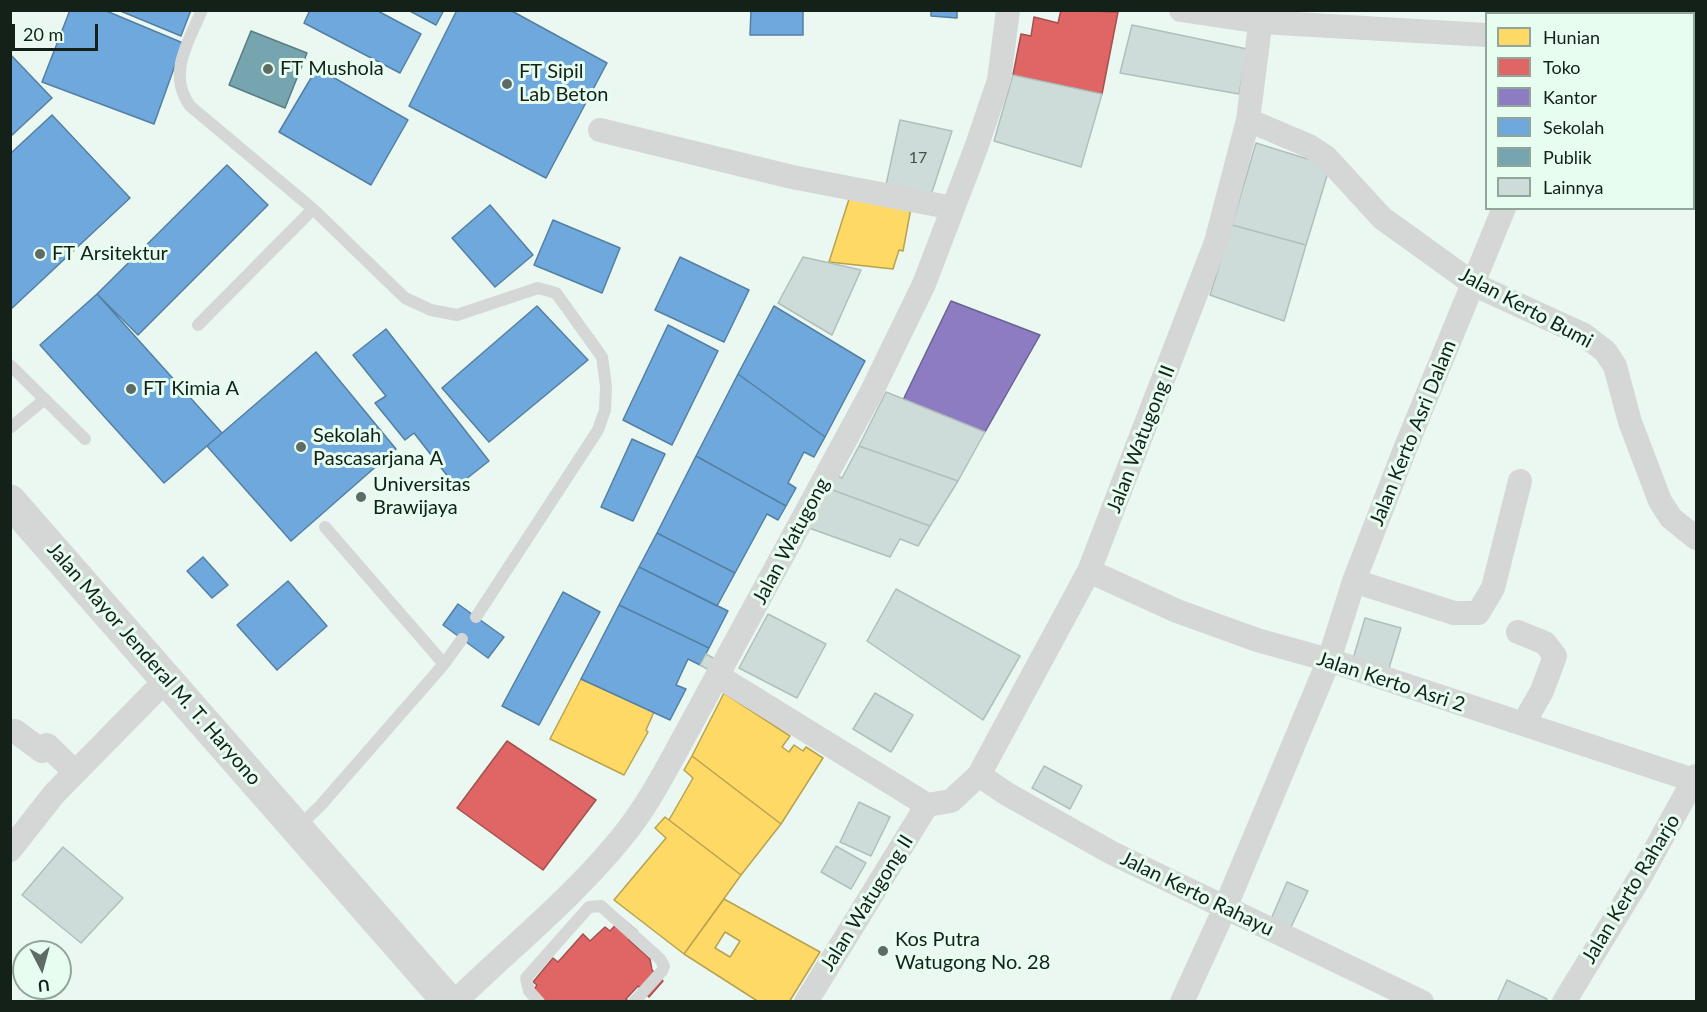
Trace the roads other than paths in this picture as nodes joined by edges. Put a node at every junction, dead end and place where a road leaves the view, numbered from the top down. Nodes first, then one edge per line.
1 (202, 10) edge
2 (1008, 10) edge
3 (1181, 10) edge
4 (1261, 16) edge
5 (1485, 35) edge
6 (1248, 120) junction
7 (600, 130) dead end
8 (953, 208) junction
9 (313, 209) junction
10 (1503, 210) edge
11 (1474, 285) junction
12 (198, 325) dead end
13 (10, 364) edge
14 (45, 399) junction
15 (10, 428) edge
16 (85, 439) dead end
17 (1520, 481) dead end
18 (10, 501) edge
19 (325, 527) dead end
20 (1696, 538) edge
21 (1089, 571) junction
22 (1354, 581) junction
23 (476, 617) dead end
24 (1518, 632) dead end
25 (462, 639) dead end
26 (1329, 660) junction
27 (444, 664) junction
28 (718, 676) junction
29 (168, 678) junction
30 (1523, 724) junction
31 (15, 731) dead end
32 (75, 772) junction
33 (979, 774) junction
34 (1696, 780) edge
35 (927, 805) junction
36 (297, 828) junction
37 (10, 850) edge
38 (1225, 908) junction
39 (449, 1002) edge
40 (455, 1002) edge
41 (539, 1002) edge
42 (634, 1002) edge
43 (806, 1002) edge
44 (1182, 1002) edge
45 (1422, 1002) edge
46 (1564, 1002) edge

1 - 9 lane
2 - 8 street, Jalan Watugong
3 - 4 street
4 - 5 street
4 - 6 street, Jalan Watugong II
6 - 11 street, Jalan Kerto Bumi
6 - 21 street, Jalan Watugong II
7 - 8 street
8 - 28 street, Jalan Watugong
9 - 12 lane
9 - 23 lane
10 - 11 street, Jalan Kerto Asri Dalam
11 - 20 street, Jalan Kerto Bumi
11 - 22 street, Jalan Kerto Asri Dalam
13 - 14 lane
14 - 15 lane
14 - 16 lane
17 - 22 street
18 - 29 main road, Jalan Mayor Jenderal M. T. Haryono
19 - 27 lane
21 - 26 street, Jalan Kerto Asri 2
21 - 33 street, Jalan Watugong II
22 - 26 street, Jalan Kerto Asri Dalam
24 - 30 street
25 - 27 lane
26 - 30 street, Jalan Kerto Asri 2
26 - 38 street, Jalan Kerto Asri Dalam
27 - 36 lane
28 - 35 street
28 - 40 street, Jalan Watugong
29 - 32 street
29 - 36 main road, Jalan Mayor Jenderal M. T. Haryono
30 - 34 street, Jalan Kerto Asri 2
31 - 32 street
32 - 37 street
33 - 35 street, Jalan Watugong II
33 - 38 street, Jalan Kerto Rahayu
34 - 46 street, Jalan Kerto Raharjo
35 - 43 street, Jalan Watugong II
36 - 39 main road, Jalan Mayor Jenderal M. T. Haryono
38 - 44 street, Jalan Kerto Asri Dalam
38 - 45 street, Jalan Kerto Rahayu
41 - 42 lane

